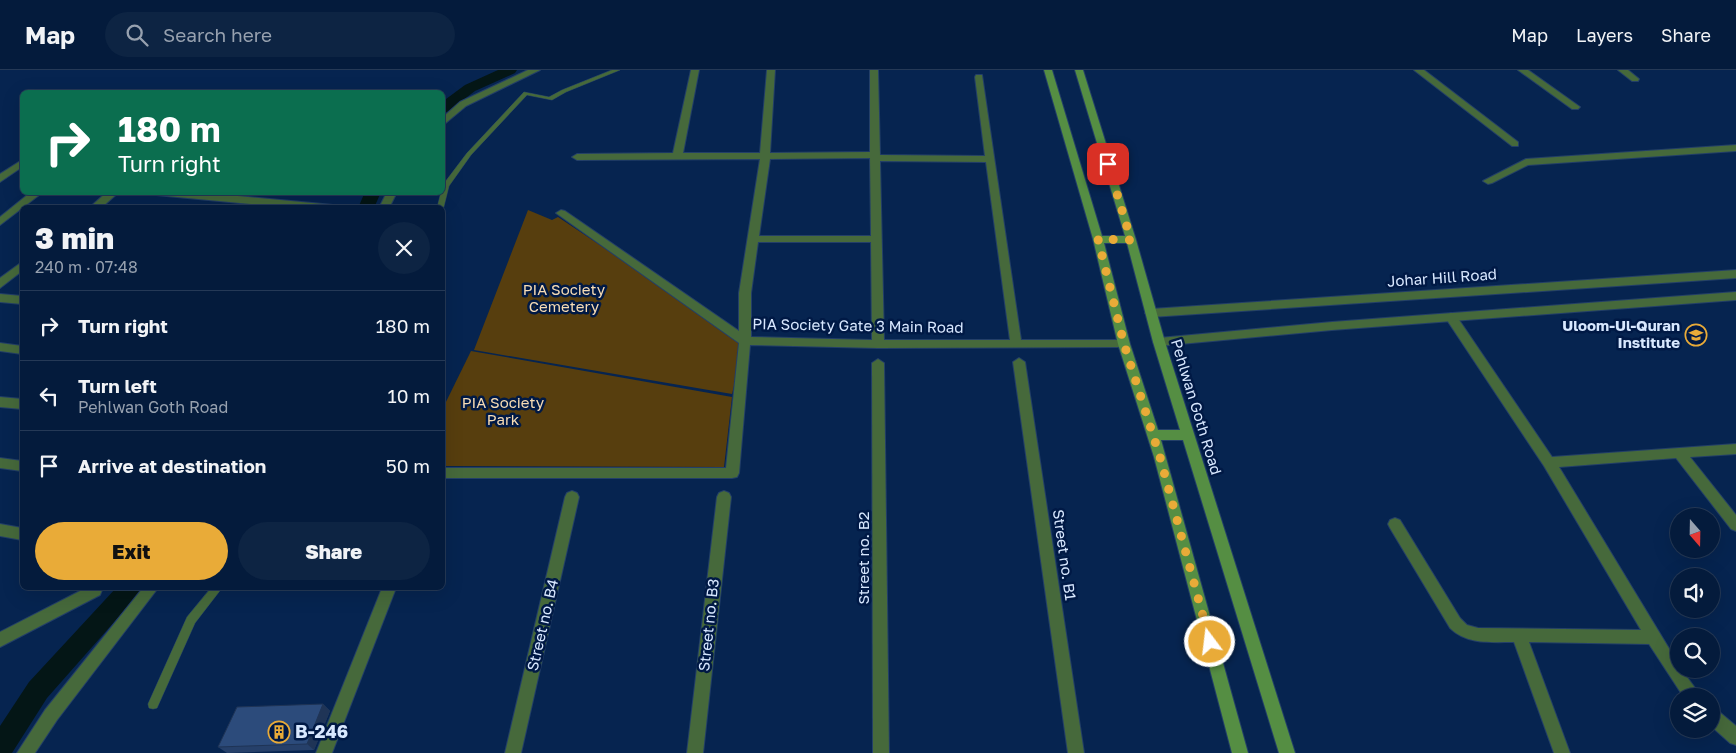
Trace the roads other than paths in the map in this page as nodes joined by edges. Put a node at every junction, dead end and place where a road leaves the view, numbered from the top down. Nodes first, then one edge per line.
1 (536, 70) edge
2 (617, 70) edge
3 (694, 70) edge
4 (771, 70) edge
5 (874, 70) edge
6 (1048, 70) edge
7 (1079, 70) edge
8 (1418, 70) edge
9 (1522, 70) edge
10 (1622, 70) edge
11 (979, 77) dead end
12 (1635, 79) dead end
13 (1575, 107) dead end
14 (445, 119) edge
15 (1515, 144) dead end
16 (1736, 148) edge
17 (677, 157) junction
18 (765, 157) junction
19 (875, 157) junction
20 (577, 158) dead end
21 (990, 159) junction
22 (20, 164) edge
23 (0, 179) edge
24 (1488, 181) dead end
25 (445, 190) edge
26 (34, 195) edge
27 (110, 195) edge
28 (189, 195) edge
29 (22, 205) edge
30 (98, 205) edge
31 (299, 205) edge
32 (20, 206) edge
33 (561, 212) dead end
34 (0, 222) edge
35 (876, 238) junction
36 (753, 239) junction
37 (1098, 239) junction
38 (1131, 240) junction
39 (20, 268) edge
40 (1736, 274) edge
41 (0, 284) edge
42 (1736, 296) edge
43 (0, 298) edge
44 (20, 300) edge
45 (1151, 313) junction
46 (1451, 317) junction
47 (745, 341) junction
48 (1159, 342) junction
49 (1016, 343) junction
50 (878, 344) junction
51 (1124, 344) junction
52 (0, 347) edge
53 (20, 350) edge
54 (1019, 362) dead end
55 (878, 363) dead end
56 (0, 402) edge
57 (20, 404) edge
58 (1188, 435) junction
59 (1153, 436) junction
60 (1736, 448) edge
61 (1680, 454) junction
62 (1549, 462) junction
63 (0, 463) edge
64 (20, 466) edge
65 (445, 474) edge
66 (724, 497) dead end
67 (572, 498) dead end
68 (1395, 524) dead end
69 (1736, 525) edge
70 (0, 530) edge
71 (20, 534) edge
72 (95, 590) dead end
73 (149, 590) edge
74 (215, 590) edge
75 (388, 590) edge
76 (1519, 635) junction
77 (1653, 636) junction
78 (0, 640) edge
79 (1686, 688) edge
80 (153, 704) dead end
81 (1720, 723) edge
82 (1736, 738) edge
83 (25, 753) edge
84 (324, 753) edge
85 (513, 753) edge
86 (695, 753) edge
87 (881, 753) edge
88 (1076, 753) edge
89 (1240, 753) edge
90 (1286, 753) edge
91 (1562, 753) edge

1 - 14 street
2 - 25 lane
3 - 17 street
4 - 18 street
5 - 19 street
6 - 37 main road
7 - 38 main road, Pehlwan Goth Road
8 - 15 street
9 - 13 street
10 - 12 street
11 - 21 street
16 - 24 street
17 - 18 street
17 - 20 street
18 - 19 street
18 - 36 street
19 - 21 street
19 - 35 street
21 - 49 street
22 - 23 street
26 - 29 street
27 - 30 street
28 - 31 street
32 - 34 street
33 - 47 street
35 - 36 street
35 - 50 street
36 - 47 street
37 - 38 main road
37 - 51 main road
38 - 45 main road, Pehlwan Goth Road
39 - 41 street
40 - 45 street, Johar Hill Road
42 - 46 street
43 - 44 street
45 - 48 main road, Pehlwan Goth Road
46 - 48 street
46 - 62 street
47 - 50 street, PIA Society Gate 3 Main Road
47 - 65 street, PIA Society Gate 3 Main Road
48 - 58 main road, Pehlwan Goth Road
49 - 50 street, PIA Society Gate 3 Main Road
49 - 51 street, PIA Society Gate 3 Main Road
51 - 59 main road
52 - 53 street
54 - 88 street, Street no. B1
55 - 87 street, Street no. B2
56 - 57 street
58 - 59 main road
58 - 90 main road, Pehlwan Goth Road
59 - 89 main road
60 - 61 street
61 - 62 street
61 - 69 street
62 - 77 street
63 - 64 street
66 - 86 street, Street no. B3
67 - 85 street, Street no. B4
68 - 76 street
70 - 71 street
72 - 78 street
73 - 83 street
74 - 80 lane
75 - 84 street
76 - 77 street
76 - 91 street
77 - 79 street
81 - 82 street

